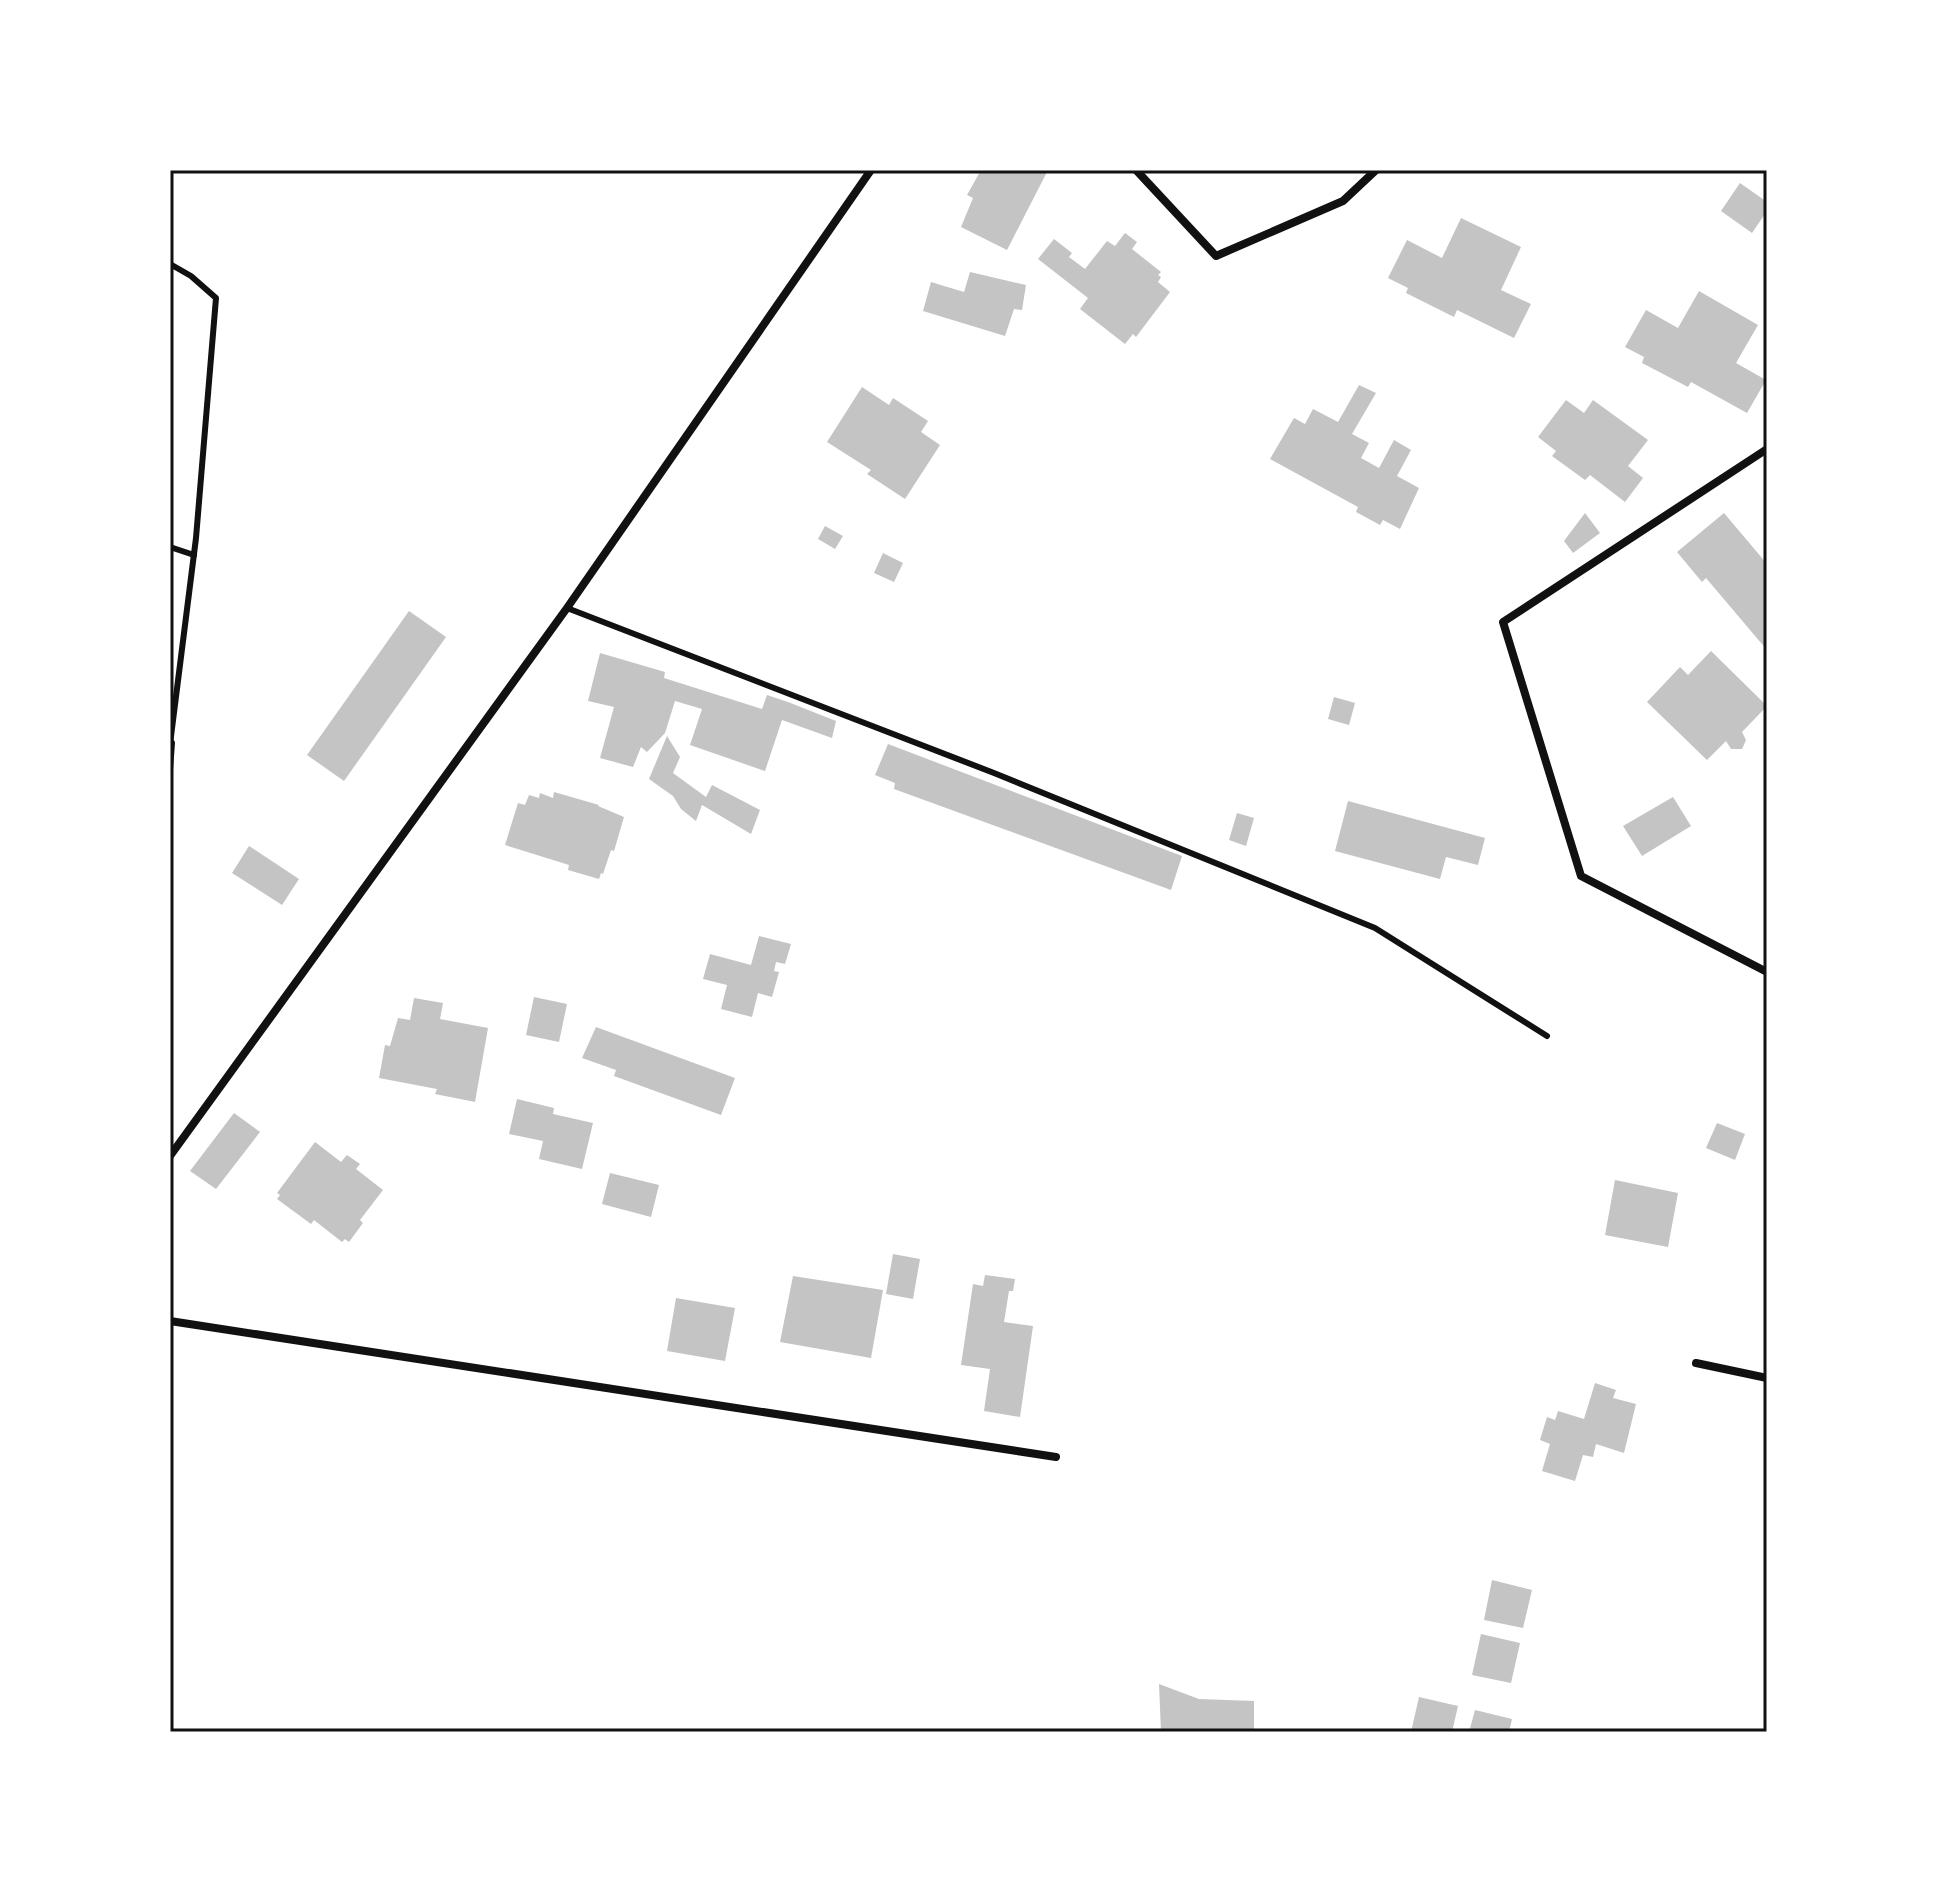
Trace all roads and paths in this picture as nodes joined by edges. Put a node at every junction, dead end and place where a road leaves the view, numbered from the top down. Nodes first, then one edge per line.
1 (871, 170) edge
2 (1136, 170) edge
3 (1376, 170) edge
4 (170, 264) edge
5 (1767, 449) edge
6 (170, 547) edge
7 (194, 555) junction
8 (567, 608) junction
9 (170, 678) edge
10 (178, 683) junction
11 (170, 744) edge
12 (170, 770) edge
13 (1767, 972) edge
14 (1547, 1036) dead end
15 (170, 1156) edge
16 (170, 1321) edge
17 (1696, 1363) dead end
18 (1767, 1378) edge
19 (1056, 1457) dead end

1 - 8 street
2 - 3 street
4 - 7 lane
5 - 13 street
6 - 7 lane
7 - 10 lane
8 - 14 lane
8 - 15 street
9 - 10 lane
10 - 11 lane
10 - 12 lane
16 - 19 street
17 - 18 street

